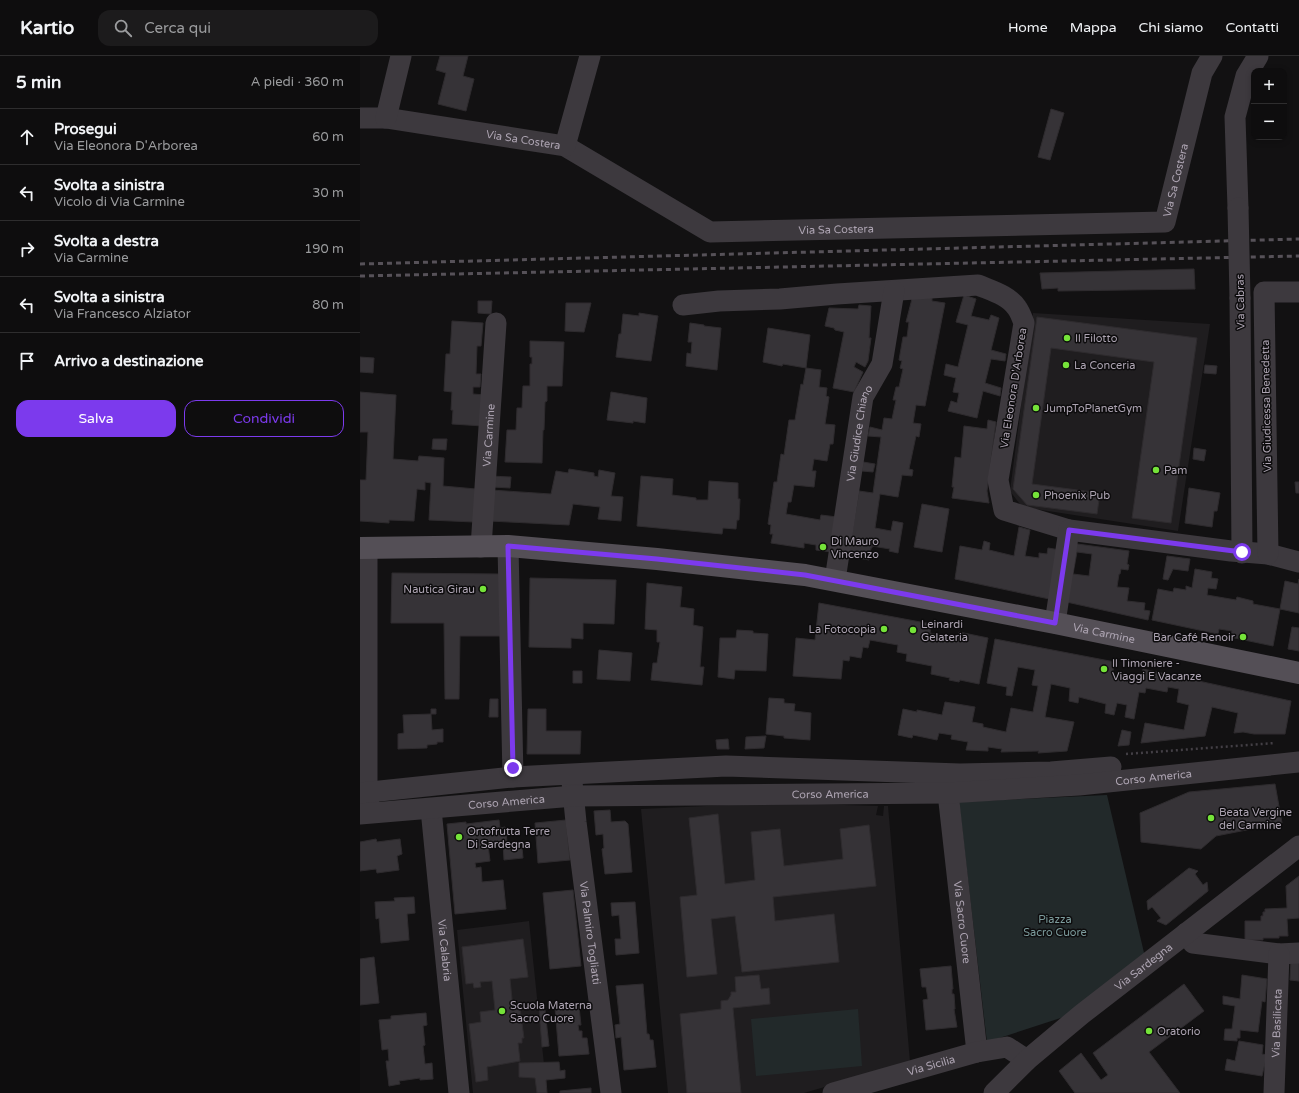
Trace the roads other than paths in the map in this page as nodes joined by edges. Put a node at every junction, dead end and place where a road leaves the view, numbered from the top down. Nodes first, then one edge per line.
1 (401, 56) edge
2 (590, 56) edge
3 (1212, 56) edge
4 (1258, 56) edge
5 (360, 118) edge
6 (386, 118) junction
7 (565, 146) junction
8 (894, 291) junction
9 (1299, 292) edge
10 (683, 305) dead end
11 (496, 323) dead end
12 (1069, 530) junction
13 (481, 546) junction
14 (508, 546) junction
15 (364, 548) edge
16 (1242, 552) junction
17 (1268, 554) junction
18 (1299, 562) edge
19 (834, 580) junction
20 (1055, 623) junction
21 (1299, 673) edge
22 (1299, 754) edge
23 (1299, 762) edge
24 (572, 773) junction
25 (513, 777) junction
26 (363, 792) edge
27 (948, 793) junction
28 (574, 796) junction
29 (431, 808) junction
30 (365, 814) edge
31 (1299, 846) edge
32 (1186, 933) junction
33 (1299, 953) edge
34 (1279, 954) junction
35 (977, 1052) junction
36 (1027, 1060) junction
37 (459, 1093) edge
38 (610, 1093) edge
39 (833, 1093) edge
40 (994, 1093) edge
41 (1274, 1093) edge

1 - 6 street
2 - 7 street
3 - 7 street, Via Sa Costera
4 - 16 street, Via Cabras, bridge
5 - 6 street, Via Sa Costera
6 - 7 street, Via Sa Costera
8 - 10 street, Via Eleonora D'Arborea
8 - 12 street, Via Eleonora D'Arborea
8 - 19 street, Via Giudice Chiano
9 - 17 street, Via Giudicessa Benedetta
11 - 13 street, Via Carmine
12 - 16 street, Via Eleonora D'Arborea
12 - 20 street
13 - 14 main road, Via Carmine
13 - 15 main road, Via Carmine
14 - 19 main road, Via Carmine
14 - 25 street
15 - 26 street
16 - 17 street, Via Eleonora D'Arborea
17 - 18 street, Via Eleonora D'Arborea
19 - 20 main road, Via Carmine
20 - 21 main road, Via Carmine
22 - 24 street, Corso America
23 - 27 street, Corso America
24 - 25 street, Corso America
24 - 28 street, Via Palmiro Togliatti
25 - 26 street, Corso America
26 - 30 street
27 - 28 street, Corso America
27 - 35 street, Via Sacro Cuore
28 - 29 street, Corso America
28 - 38 street, Via Palmiro Togliatti
29 - 30 street, Corso America
29 - 37 street, Via Calabria
31 - 32 street, Via Sardegna
32 - 34 street
32 - 36 street, Via Sardegna
33 - 34 street
34 - 41 street, Via Basilicata
35 - 36 street, Via Sicilia
35 - 39 street, Via Sicilia
36 - 40 street, Via Sardegna

